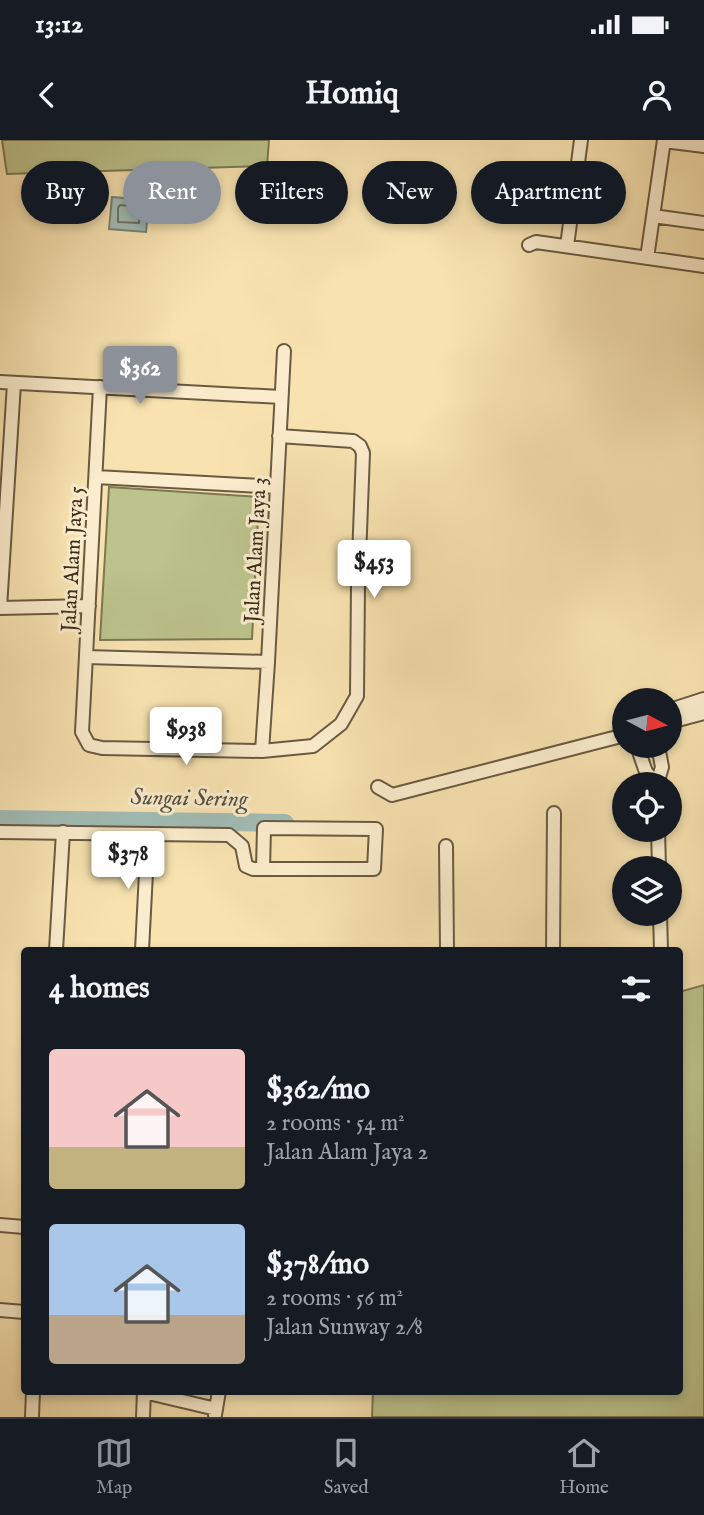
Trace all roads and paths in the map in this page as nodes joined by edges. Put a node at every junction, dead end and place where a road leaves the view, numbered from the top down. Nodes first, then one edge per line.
1 (582, 140) edge
2 (664, 140) edge
3 (704, 146) edge
4 (653, 216) junction
5 (704, 223) edge
6 (529, 245) dead end
7 (567, 246) junction
8 (648, 258) junction
9 (704, 266) edge
10 (284, 351) dead end
11 (0, 382) edge
12 (15, 383) junction
13 (100, 387) junction
14 (281, 397) junction
15 (279, 436) junction
16 (96, 478) junction
17 (277, 487) junction
18 (89, 606) junction
19 (0, 608) edge
20 (86, 657) junction
21 (268, 662) junction
22 (704, 700) edge
23 (682, 706) edge
24 (704, 712) edge
25 (682, 718) edge
26 (612, 738) edge
27 (262, 751) junction
28 (378, 787) dead end
29 (554, 813) dead end
30 (0, 832) edge
31 (63, 832) junction
32 (148, 834) junction
33 (446, 846) dead end
34 (263, 869) junction
35 (660, 926) edge
36 (56, 947) edge
37 (142, 947) edge
38 (447, 947) edge
39 (553, 947) edge
40 (661, 947) edge
41 (0, 1225) edge
42 (21, 1227) edge
43 (0, 1310) edge
44 (21, 1312) edge
45 (33, 1395) edge
46 (144, 1395) edge
47 (154, 1395) edge
48 (218, 1395) edge
49 (215, 1413) edge
50 (32, 1417) edge
51 (143, 1417) edge

1 - 7 street
2 - 3 street
2 - 4 street
4 - 5 street
4 - 8 street
6 - 7 street
7 - 8 street
8 - 9 street
10 - 14 street, Jalan Alam Jaya 3
11 - 12 street
12 - 13 street
12 - 19 street
13 - 14 street
13 - 16 street, Jalan Alam Jaya 5
14 - 15 street, Jalan Alam Jaya 3
15 - 17 street, Jalan Alam Jaya 3
15 - 27 street
16 - 17 street
16 - 18 street, Jalan Alam Jaya 5
17 - 21 street, Jalan Alam Jaya 3
18 - 19 street
18 - 20 street, Jalan Alam Jaya 5
20 - 21 street
20 - 27 street, Jalan Alam Jaya 5
21 - 27 street, Jalan Alam Jaya 3
22 - 23 street
24 - 25 street
26 - 28 street
29 - 39 street
30 - 31 street
31 - 32 street
31 - 36 street
32 - 34 street
32 - 37 street
33 - 38 street
34 - 34 street
35 - 40 street
41 - 42 street
43 - 44 street
45 - 50 street
46 - 51 street
47 - 49 street
48 - 49 street

